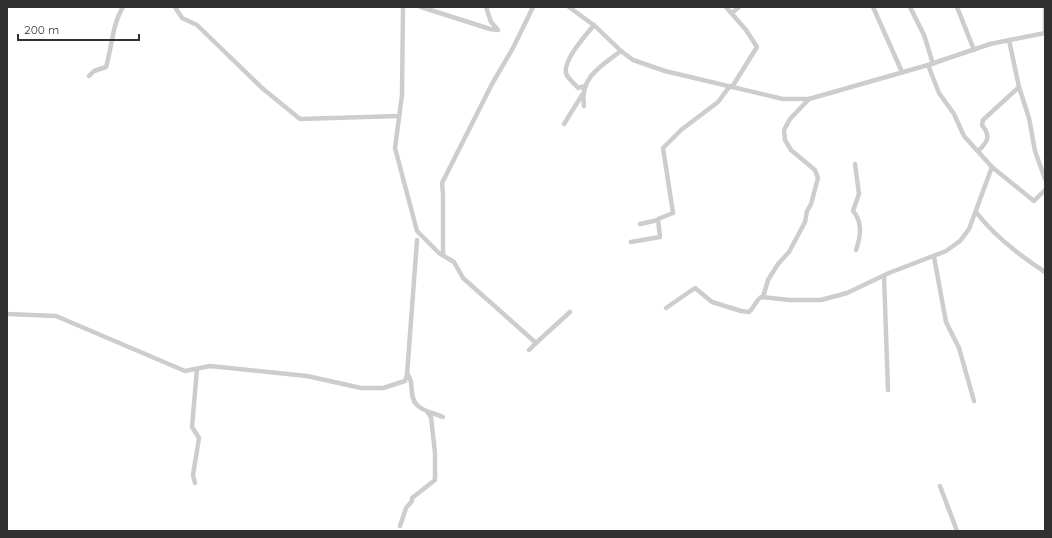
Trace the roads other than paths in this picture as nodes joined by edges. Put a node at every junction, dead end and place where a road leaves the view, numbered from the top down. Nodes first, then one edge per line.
1 (123, 7) edge
2 (175, 7) edge
3 (403, 7) edge
4 (420, 7) edge
5 (486, 7) edge
6 (533, 7) edge
7 (569, 7) edge
8 (726, 7) edge
9 (739, 7) edge
10 (873, 7) edge
11 (910, 7) edge
12 (957, 7) edge
13 (1045, 9) edge
14 (732, 13) junction
15 (594, 25) junction
16 (1045, 33) edge
17 (1009, 40) junction
18 (974, 50) junction
19 (621, 51) junction
20 (931, 64) junction
21 (902, 72) junction
22 (89, 76) dead end
23 (586, 86) junction
24 (731, 87) junction
25 (1019, 88) junction
26 (582, 94) junction
27 (809, 99) junction
28 (584, 106) dead end
29 (399, 116) junction
30 (564, 124) dead end
31 (978, 151) junction
32 (855, 164) dead end
33 (992, 167) junction
34 (1045, 179) edge
35 (1045, 190) edge
36 (976, 212) junction
37 (658, 220) junction
38 (640, 224) dead end
39 (417, 240) dead end
40 (631, 242) dead end
41 (856, 250) dead end
42 (442, 255) junction
43 (934, 257) junction
44 (1045, 272) edge
45 (884, 276) junction
46 (763, 297) junction
47 (666, 308) dead end
48 (570, 312) dead end
49 (7, 314) edge
50 (536, 343) junction
51 (529, 350) dead end
52 (197, 369) junction
53 (406, 375) junction
54 (888, 390) dead end
55 (974, 401) dead end
56 (428, 413) junction
57 (443, 417) dead end
58 (195, 483) dead end
59 (940, 486) dead end
60 (400, 526) dead end
61 (957, 531) edge

1 - 22 street
2 - 29 street
3 - 29 street
4 - 5 street
6 - 42 street
7 - 15 street
8 - 14 street
9 - 14 street
10 - 21 street
11 - 20 street
12 - 18 street
13 - 16 street
14 - 24 street
15 - 19 street
15 - 23 street
16 - 17 street
17 - 18 street
17 - 25 street
18 - 20 street
19 - 23 street
19 - 24 street
20 - 21 street
20 - 31 street
21 - 27 street
23 - 26 street
24 - 27 street
24 - 37 street
25 - 31 street
25 - 34 street
26 - 28 street
26 - 30 street
27 - 46 street
29 - 42 street
31 - 33 street
32 - 41 street
33 - 35 street
33 - 36 street
36 - 43 street
36 - 44 street
37 - 38 street
37 - 40 street
39 - 53 street
42 - 50 street
43 - 45 street
43 - 55 street
45 - 46 street
45 - 54 street
46 - 47 street
48 - 50 street
49 - 52 street
50 - 51 street
52 - 53 street
52 - 58 street
53 - 56 street
56 - 57 street
56 - 60 street
59 - 61 street

